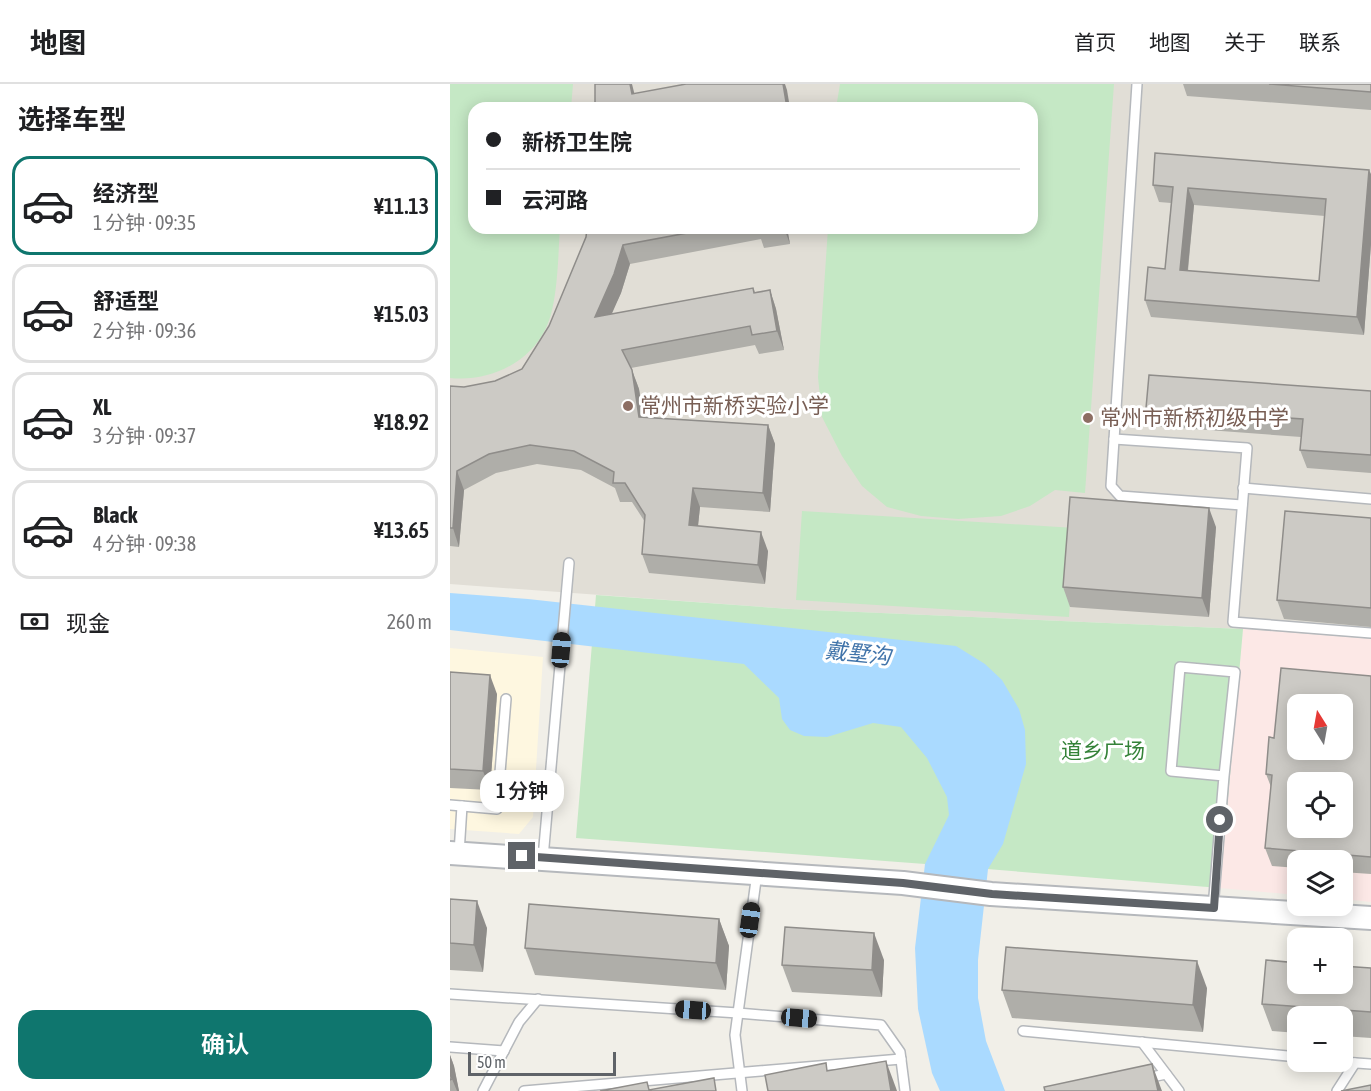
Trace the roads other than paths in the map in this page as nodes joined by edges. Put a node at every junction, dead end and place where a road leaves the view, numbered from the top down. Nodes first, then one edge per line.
1 (1137, 84) edge
2 (1114, 439) junction
3 (1243, 488) junction
4 (1371, 499) edge
5 (1242, 505) junction
6 (569, 563) dead end
7 (1371, 633) edge
8 (506, 699) dead end
9 (1224, 776) junction
10 (450, 805) edge
11 (462, 806) junction
12 (454, 853) edge
13 (543, 858) junction
14 (757, 873) junction
15 (1214, 908) junction
16 (1371, 918) edge
17 (450, 994) edge
18 (538, 999) junction
19 (738, 1013) junction
20 (1023, 1031) dead end
21 (1142, 1042) junction
22 (450, 1047) edge
23 (504, 1051) junction
24 (1287, 1056) edge
25 (901, 1059) junction
26 (1355, 1063) joint
27 (1371, 1064) edge
28 (740, 1072) junction
29 (1166, 1074) junction
30 (1135, 1080) edge
31 (483, 1091) edge
32 (524, 1091) edge
33 (742, 1091) edge
34 (905, 1091) edge
35 (1179, 1091) edge
36 (1337, 1091) edge

1 - 2 lane
2 - 3 lane
2 - 5 lane
3 - 4 lane
3 - 5 lane
5 - 7 lane
6 - 13 lane
8 - 11 lane
9 - 9 lane
9 - 15 lane
10 - 11 lane
11 - 12 lane
12 - 13 street
13 - 14 street
14 - 15 street
14 - 19 lane
15 - 16 street
17 - 18 lane
18 - 19 lane
18 - 23 lane
19 - 25 lane
19 - 28 lane
20 - 21 lane
21 - 24 lane
21 - 29 lane
22 - 23 lane
23 - 31 lane
25 - 28 lane
25 - 34 lane
26 - 27 lane
26 - 36 lane
28 - 32 lane
28 - 33 lane
29 - 30 lane
29 - 35 lane

